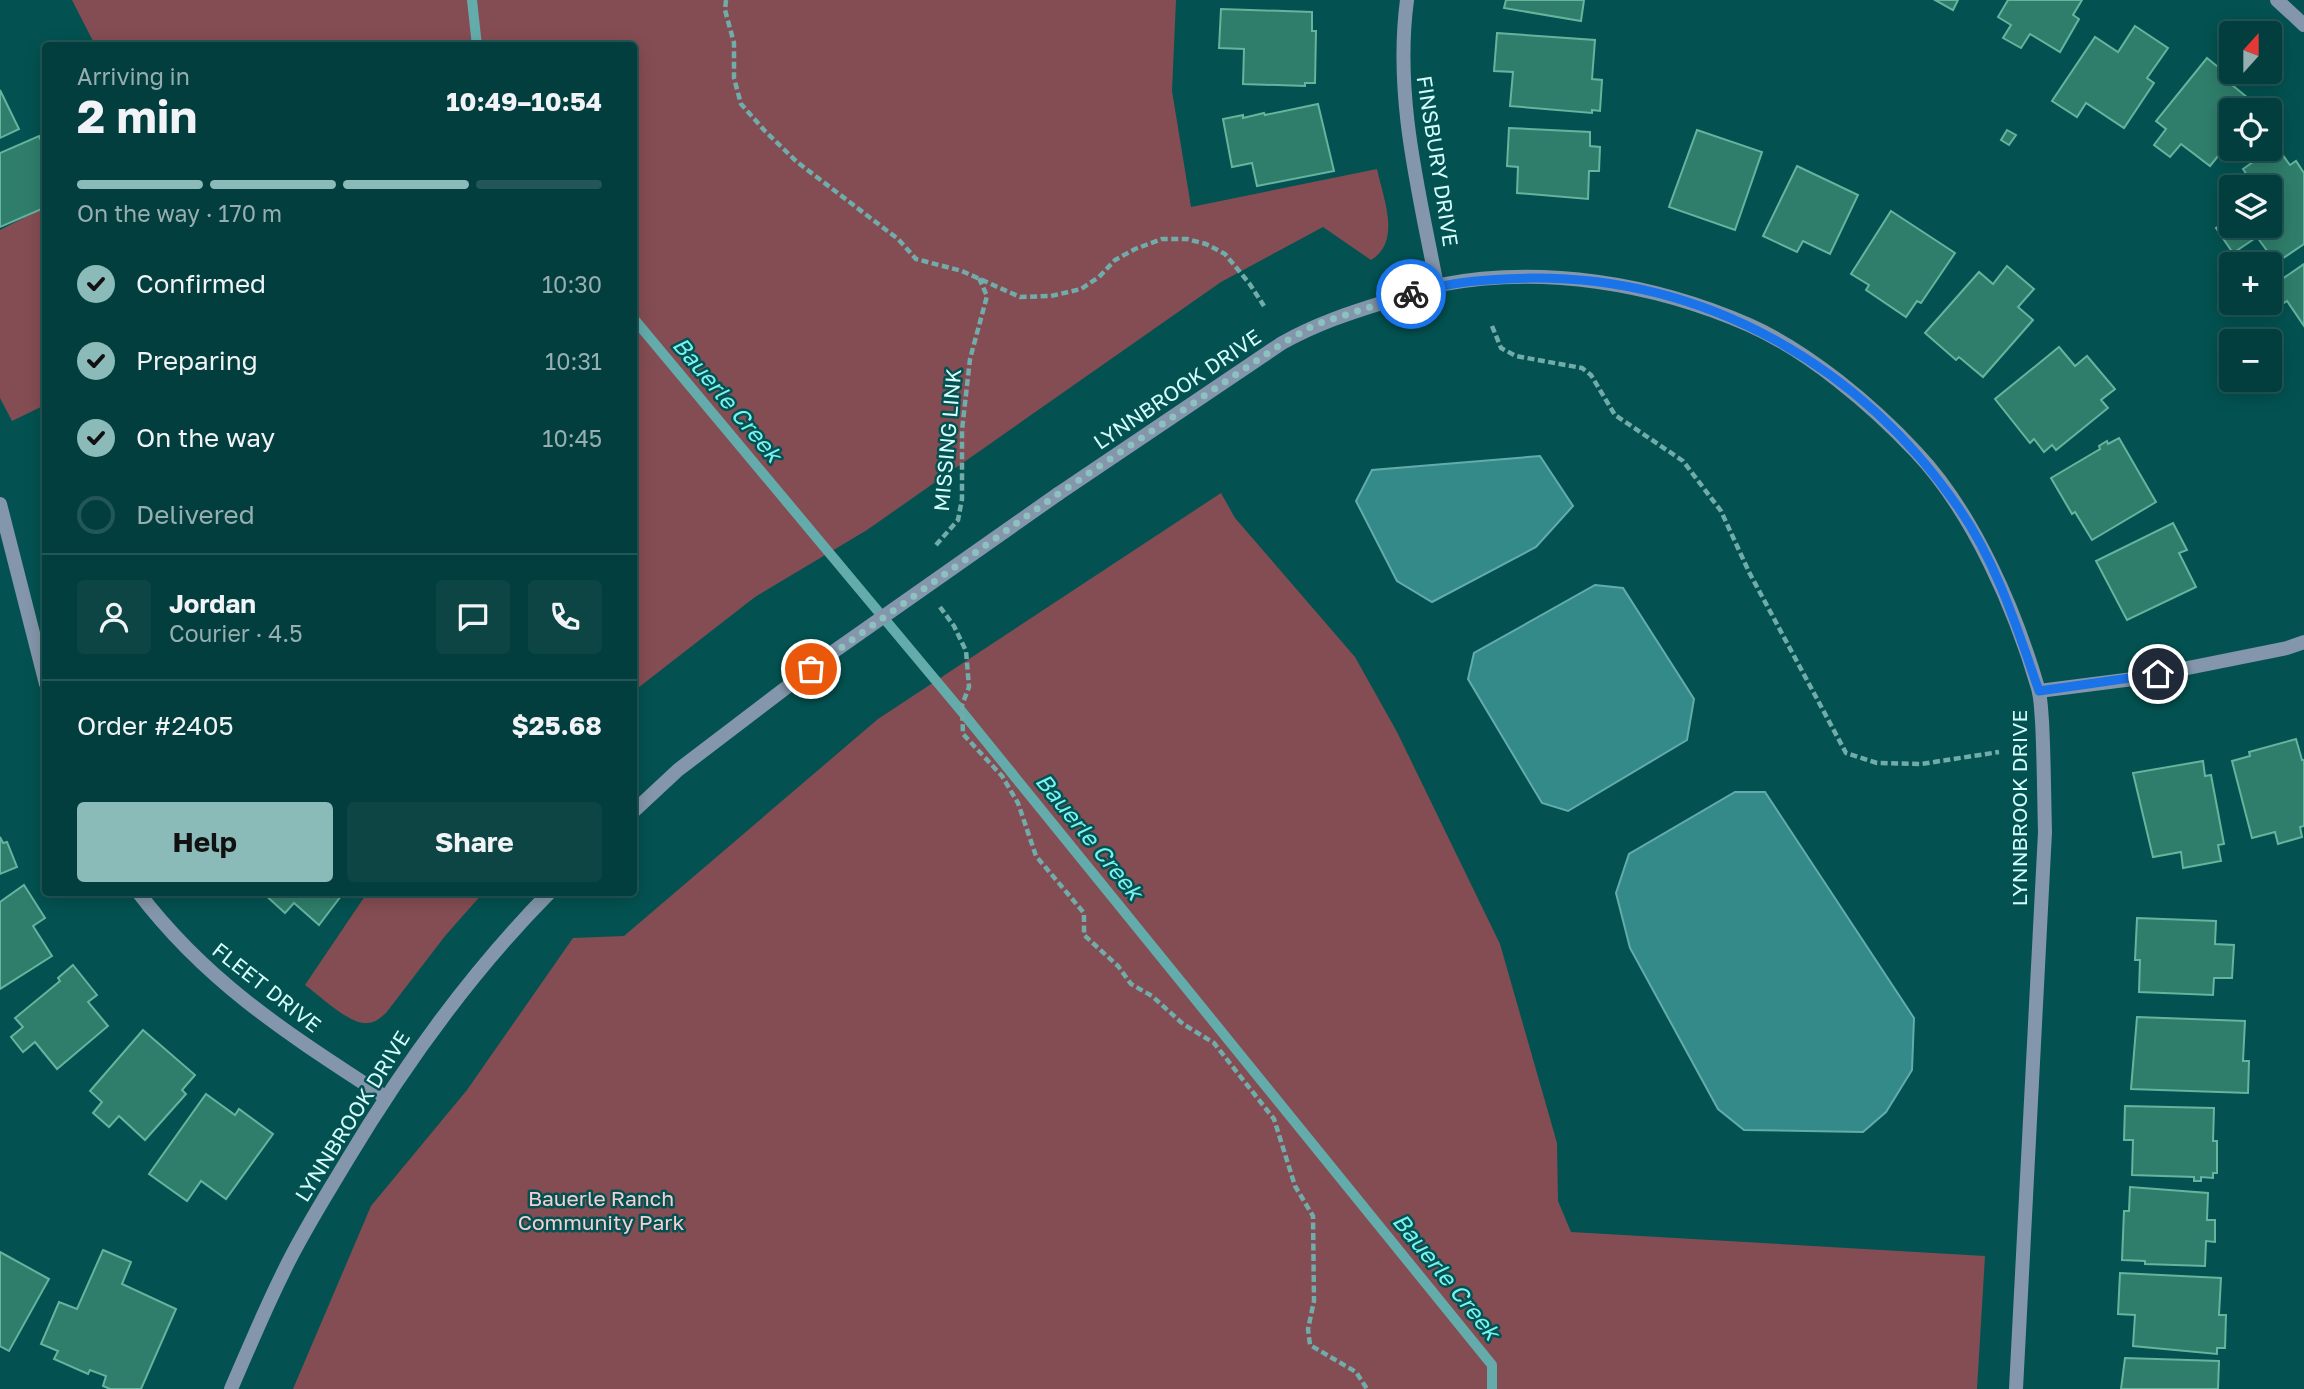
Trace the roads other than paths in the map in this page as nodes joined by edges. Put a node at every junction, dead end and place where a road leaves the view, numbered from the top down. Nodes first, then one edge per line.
1 (1407, 0) edge
2 (2277, 0) edge
3 (2304, 25) edge
4 (1437, 286) junction
5 (0, 504) edge
6 (2304, 642) edge
7 (42, 668) edge
8 (2039, 691) junction
9 (637, 808) edge
10 (141, 896) edge
11 (546, 896) edge
12 (385, 1097) junction
13 (231, 1389) edge
14 (2016, 1389) edge

1 - 4 street, FINSBURY DRIVE
2 - 3 street
4 - 8 street, LYNNBROOK DRIVE
4 - 9 street, LYNNBROOK DRIVE, bridge
5 - 7 street
6 - 8 street
8 - 14 street, LYNNBROOK DRIVE
10 - 12 street, FLEET DRIVE
11 - 12 street, LYNNBROOK DRIVE
12 - 13 street, LYNNBROOK DRIVE

